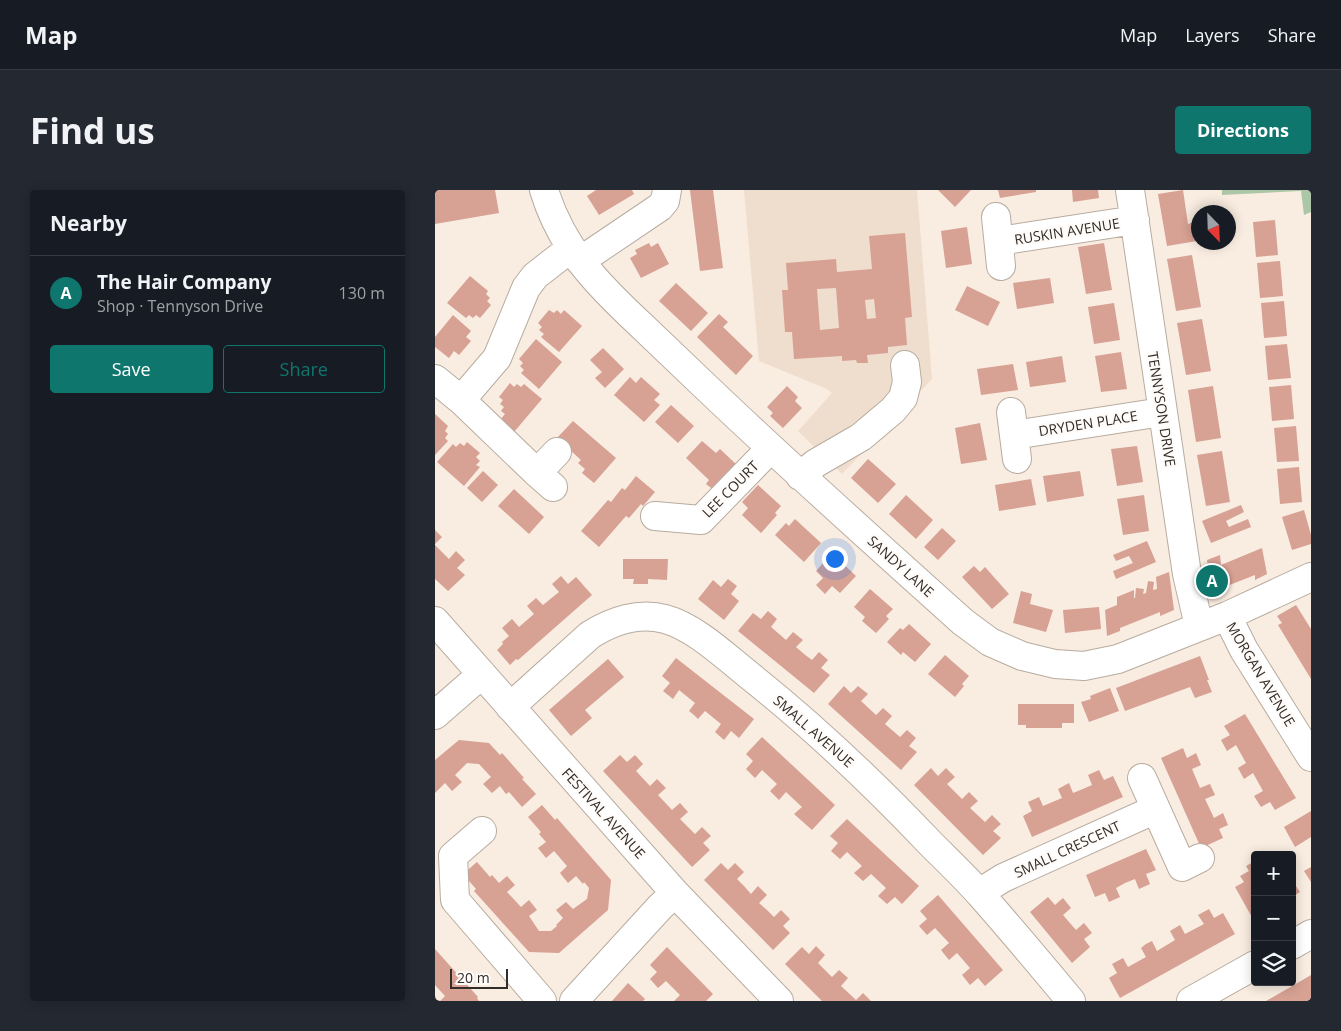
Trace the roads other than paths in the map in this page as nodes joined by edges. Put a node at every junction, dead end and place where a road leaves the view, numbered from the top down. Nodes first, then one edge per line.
1 (543, 190) edge
2 (667, 190) edge
3 (1130, 190) edge
4 (1135, 220) junction
5 (999, 241) dead end
6 (576, 254) junction
7 (905, 365) dead end
8 (435, 379) edge
9 (461, 400) junction
10 (1162, 412) junction
11 (1014, 435) dead end
12 (771, 448) junction
13 (557, 452) dead end
14 (800, 476) junction
15 (655, 516) dead end
16 (1309, 584) edge
17 (1227, 616) junction
18 (435, 621) edge
19 (1199, 626) junction
20 (482, 674) junction
21 (510, 707) junction
22 (435, 715) edge
23 (1311, 757) edge
24 (1142, 778) dead end
25 (1156, 808) junction
26 (481, 831) dead end
27 (1200, 858) dead end
28 (675, 893) junction
29 (979, 893) junction
30 (1311, 934) edge
31 (1296, 943) edge
32 (1251, 967) edge
33 (542, 1001) edge
34 (573, 1001) edge
35 (779, 1001) edge
36 (1071, 1001) edge
37 (1191, 1001) edge

1 - 6 street, SANDY LANE
2 - 6 street
3 - 4 street, TENNYSON DRIVE
4 - 5 street, RUSKIN AVENUE
4 - 10 street, TENNYSON DRIVE
6 - 9 street
6 - 12 street, SANDY LANE
7 - 14 street
8 - 9 street
9 - 13 street
10 - 11 street, DRYDEN PLACE
10 - 19 street, TENNYSON DRIVE
12 - 14 street, SANDY LANE
12 - 15 street, LEE COURT
14 - 19 street, SANDY LANE
16 - 17 street, SANDY LANE
17 - 19 street, SANDY LANE
17 - 23 street, MORGAN AVENUE
18 - 20 street, FESTIVAL AVENUE
20 - 21 street, FESTIVAL AVENUE
20 - 22 street
21 - 28 street, FESTIVAL AVENUE
21 - 29 street, SMALL AVENUE
24 - 25 street
25 - 27 street
25 - 29 street, SMALL CRESCENT
26 - 33 street
28 - 34 street
28 - 35 street, FESTIVAL AVENUE
29 - 36 street, SMALL AVENUE
30 - 31 street
32 - 37 street

